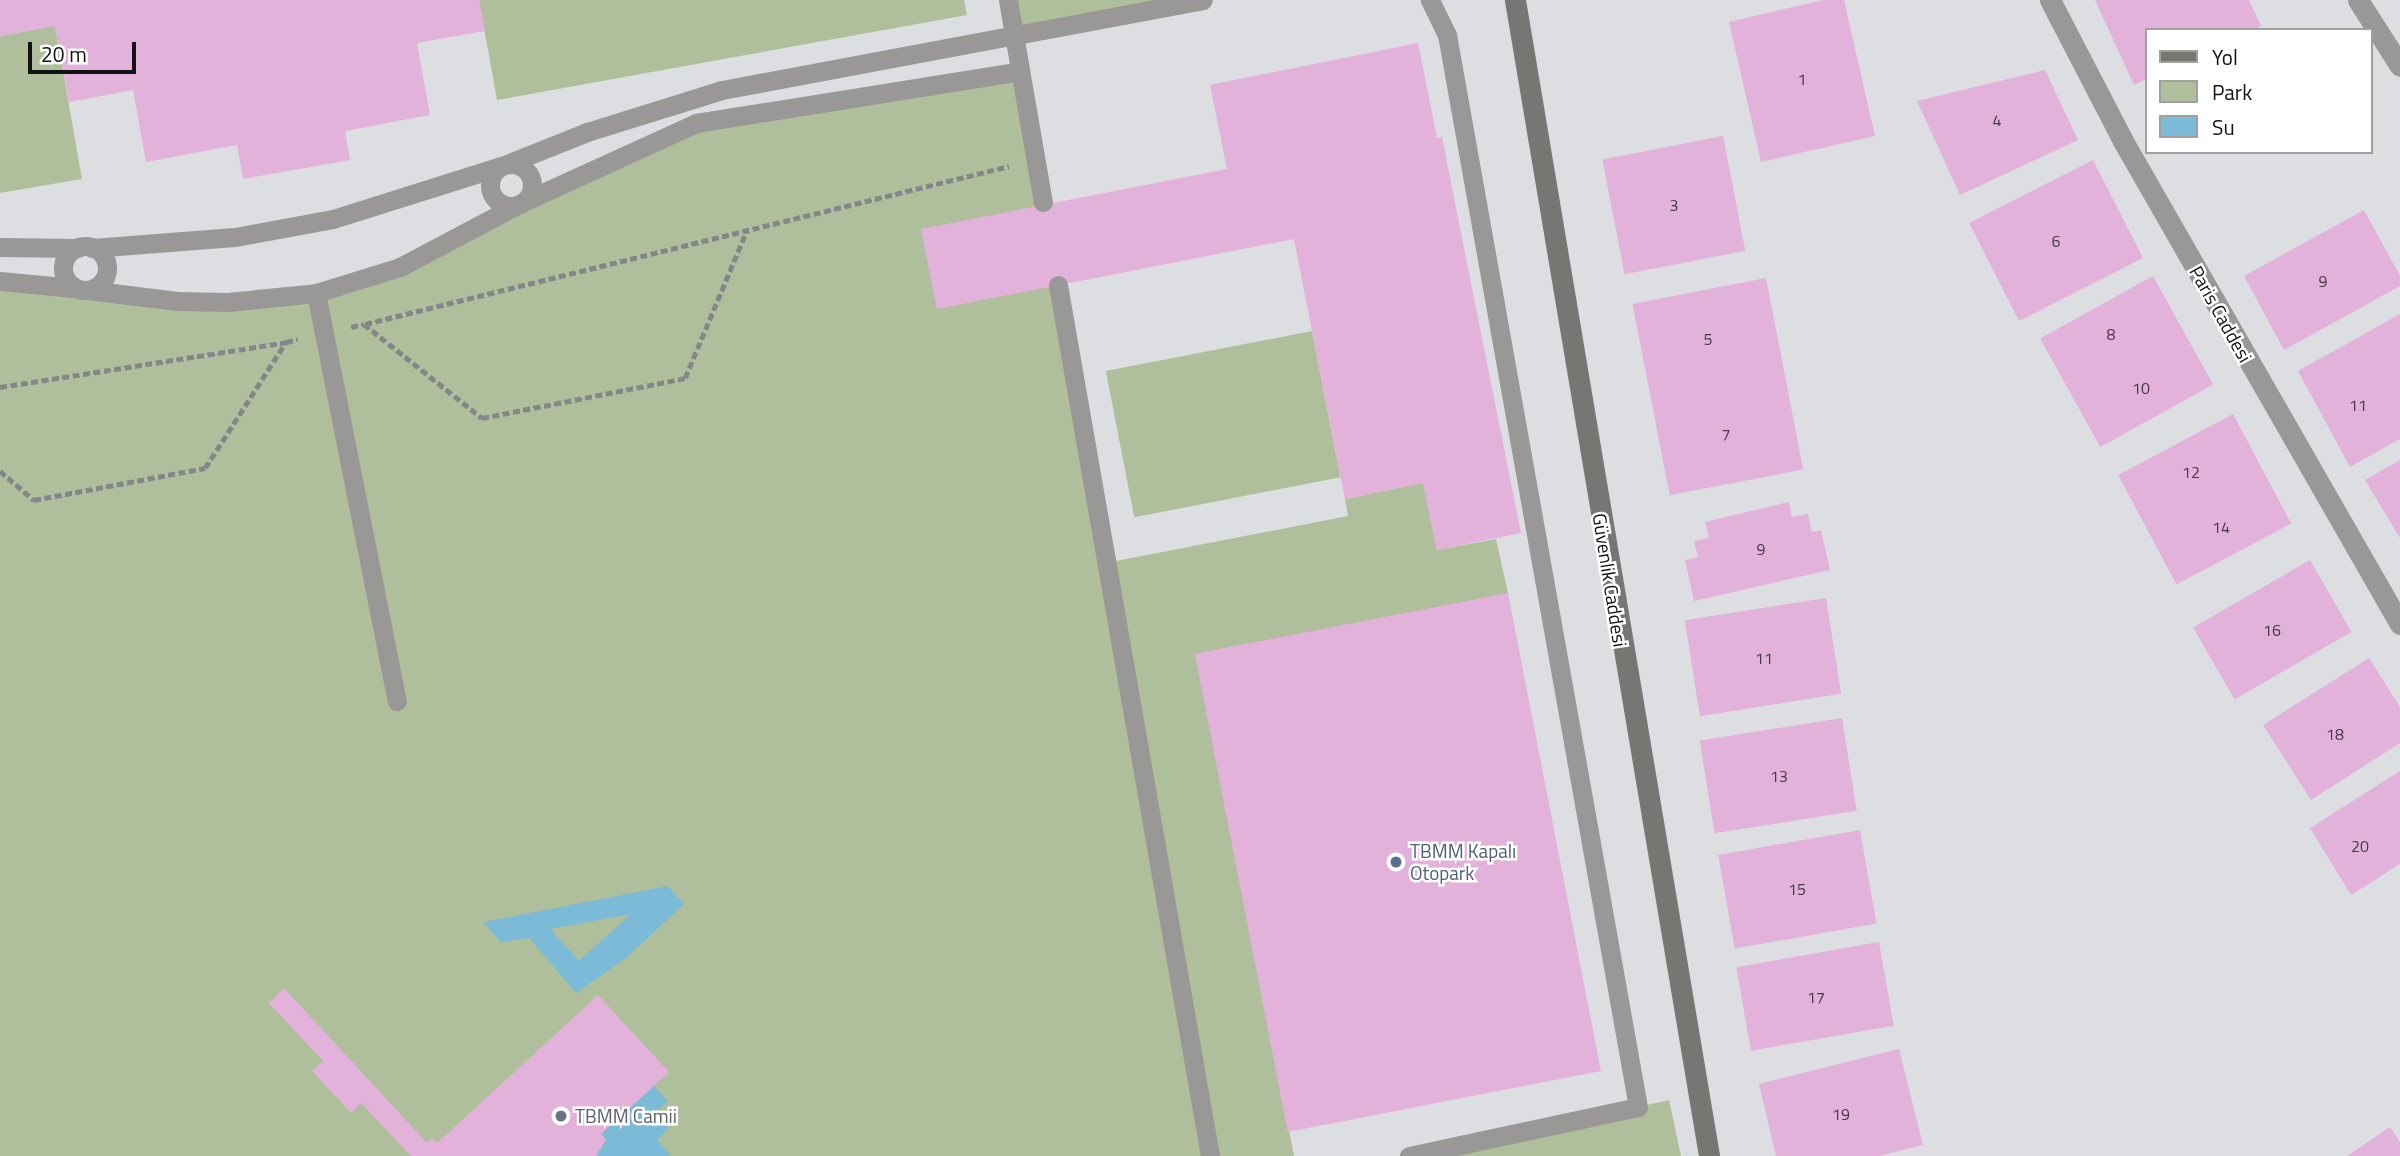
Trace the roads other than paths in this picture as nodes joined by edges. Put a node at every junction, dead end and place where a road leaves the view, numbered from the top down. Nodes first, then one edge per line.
1 (1008, 0) edge
2 (1203, 0) edge
3 (1430, 0) edge
4 (2050, 0) edge
5 (2358, 0) edge
6 (1515, 2) edge
7 (1014, 37) junction
8 (2400, 66) edge
9 (1020, 71) junction
10 (504, 165) junction
11 (1043, 202) dead end
12 (520, 203) junction
13 (0, 247) edge
14 (85, 248) junction
15 (0, 281) edge
16 (1058, 285) dead end
17 (81, 289) junction
18 (316, 293) junction
19 (2400, 624) edge
20 (397, 701) dead end
21 (1210, 1156) edge
22 (1409, 1156) edge
23 (1709, 1156) edge

1 - 7 lane
2 - 7 lane
3 - 22 lane
4 - 19 street, Paris Caddesi
5 - 8 street
6 - 23 main road, Güvenlik Caddesi
7 - 9 lane
7 - 10 lane
9 - 11 lane
9 - 12 lane
10 - 12 lane
10 - 12 lane
10 - 14 lane
12 - 18 lane
13 - 14 lane
14 - 17 lane
14 - 17 lane
15 - 17 lane
16 - 21 lane
17 - 18 lane
18 - 20 lane

